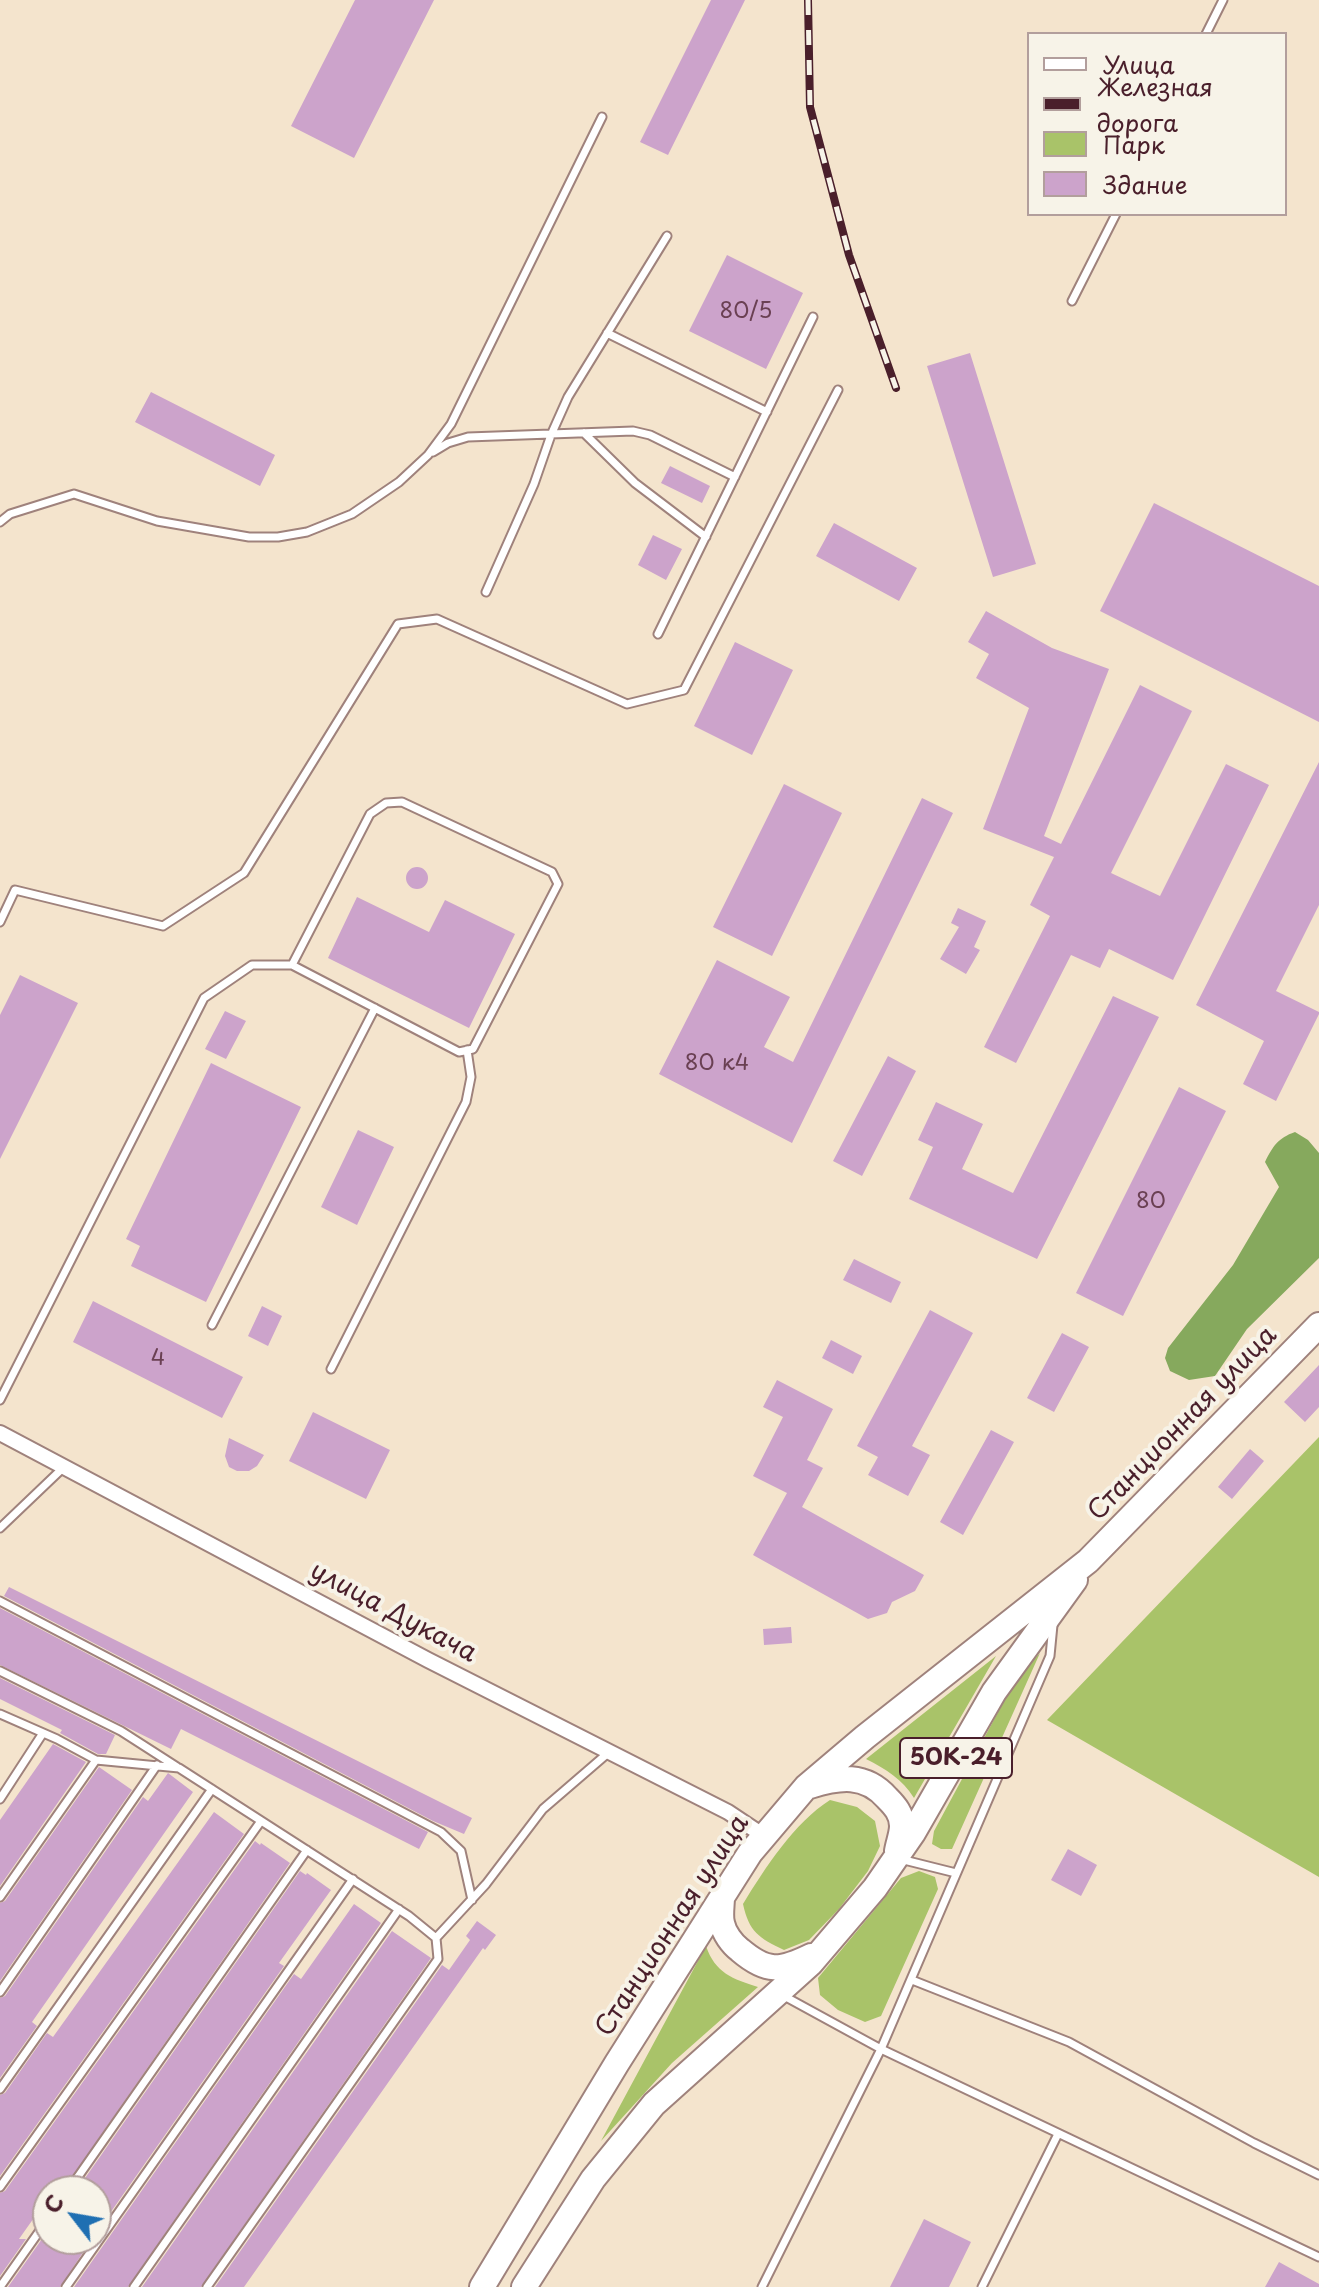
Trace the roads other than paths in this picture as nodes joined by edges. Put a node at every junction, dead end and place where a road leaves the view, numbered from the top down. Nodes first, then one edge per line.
1 (1223, 0) edge
2 (1207, 32) edge
3 (602, 117) dead end
4 (1115, 216) edge
5 (667, 236) dead end
6 (1072, 301) dead end
7 (813, 317) dead end
8 (607, 333) junction
9 (838, 390) dead end
10 (767, 412) junction
11 (584, 433) junction
12 (551, 435) junction
13 (428, 455) junction
14 (735, 477) junction
15 (0, 522) edge
16 (706, 537) junction
17 (486, 592) dead end
18 (658, 634) dead end
19 (0, 922) edge
20 (292, 965) junction
21 (375, 1008) junction
22 (467, 1050) junction
23 (212, 1325) dead end
24 (1319, 1325) edge
25 (331, 1369) dead end
26 (0, 1400) edge
27 (0, 1433) edge
28 (65, 1466) junction
29 (0, 1528) edge
30 (1088, 1561) junction
31 (0, 1601) edge
32 (1054, 1611) junction
33 (0, 1671) edge
34 (0, 1714) edge
35 (43, 1733) junction
36 (610, 1751) junction
37 (96, 1760) junction
38 (157, 1765) junction
39 (179, 1768) junction
40 (806, 1787) junction
41 (212, 1789) junction
42 (0, 1799) edge
43 (261, 1821) junction
44 (764, 1836) junction
45 (307, 1850) junction
46 (895, 1858) junction
47 (956, 1873) junction
48 (353, 1879) junction
49 (0, 1897) edge
50 (722, 1897) junction
51 (472, 1900) junction
52 (399, 1909) junction
53 (436, 1938) junction
54 (821, 1952) junction
55 (912, 1980) junction
56 (0, 1992) edge
57 (778, 1993) junction
58 (881, 2049) junction
59 (0, 2089) edge
60 (1058, 2134) junction
61 (79, 2175) edge
62 (1319, 2175) edge
63 (0, 2187) edge
64 (32, 2242) edge
65 (1319, 2257) edge
66 (0, 2287) edge
67 (66, 2287) edge
68 (134, 2287) edge
69 (207, 2287) edge
70 (482, 2287) edge
71 (524, 2287) edge
72 (762, 2287) edge
73 (982, 2287) edge

1 - 2 lane
3 - 13 lane
4 - 6 lane
5 - 8 lane
7 - 10 lane
8 - 10 lane
8 - 12 lane
9 - 19 lane
10 - 14 lane
11 - 12 lane
11 - 14 lane
11 - 16 lane
12 - 13 lane
12 - 17 lane
13 - 15 lane
14 - 16 lane
16 - 18 lane
20 - 21 lane
20 - 22 lane
20 - 26 lane
21 - 22 lane
21 - 23 lane
22 - 25 lane
24 - 30 main road, Станционная улица / 50К-24
27 - 28 street, улица Дукача
28 - 29 lane
28 - 36 street, улица Дукача
30 - 32 main road, Станционная улица / 50К-24
30 - 40 main road, Станционная улица / 50К-24
31 - 51 lane
32 - 46 main road, Станционная улица / 50К-24
32 - 47 lane
33 - 39 lane
34 - 35 lane
35 - 37 lane
35 - 42 lane
36 - 44 street, улица Дукача
36 - 51 lane
37 - 38 lane
37 - 49 lane
38 - 39 lane
38 - 56 lane
39 - 41 lane
40 - 44 main road, Станционная улица / 50К-24
40 - 46 main road
41 - 43 lane
41 - 59 lane
43 - 45 lane
43 - 63 lane
44 - 50 main road, Станционная улица / 50К-24
45 - 48 lane
45 - 61 lane
46 - 47 lane
46 - 54 main road, Станционная улица / 50К-24
47 - 55 lane
48 - 52 lane
48 - 67 lane
50 - 54 main road
50 - 70 main road, Станционная улица / 50К-24
51 - 53 lane
52 - 53 lane
52 - 68 lane
53 - 69 lane
54 - 57 main road, Станционная улица / 50К-24
55 - 58 lane
55 - 62 lane
57 - 58 lane
57 - 71 main road, Станционная улица / 50К-24
58 - 60 lane
58 - 72 lane
60 - 65 lane
60 - 73 lane
64 - 66 lane

